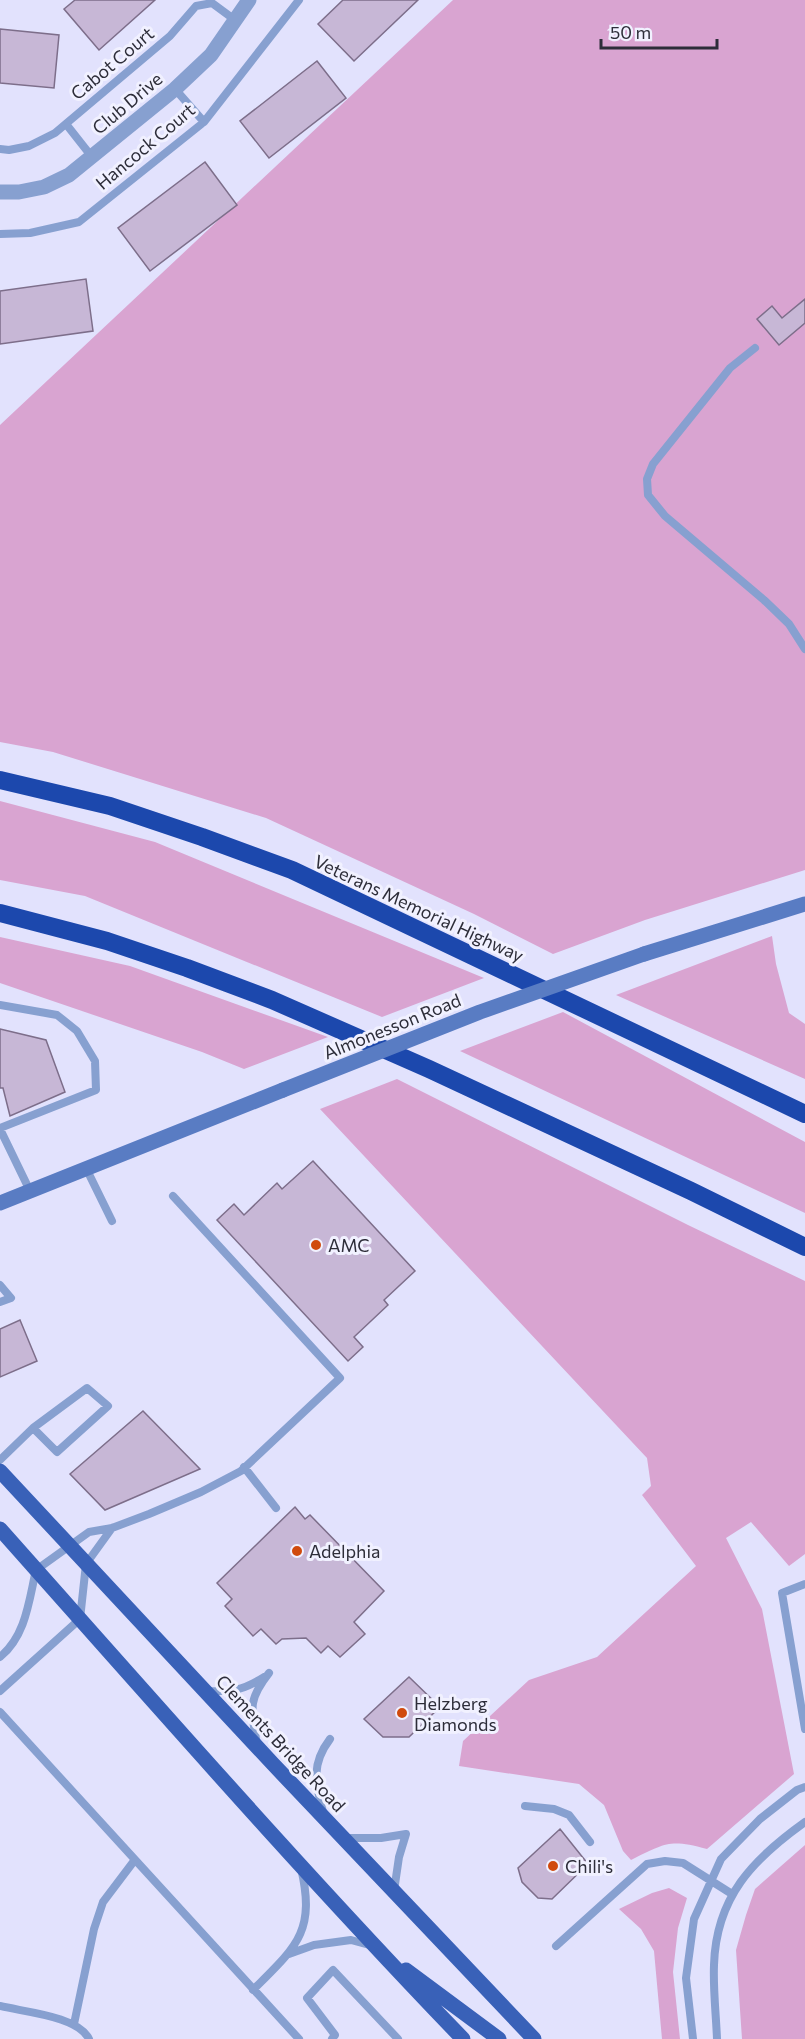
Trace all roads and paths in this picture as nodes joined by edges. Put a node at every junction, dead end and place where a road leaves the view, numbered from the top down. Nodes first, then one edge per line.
1 (249, 0) edge
2 (298, 0) edge
3 (235, 20) junction
4 (175, 89) junction
5 (204, 122) junction
6 (66, 124) junction
7 (0, 149) edge
8 (92, 157) junction
9 (0, 192) edge
10 (0, 234) edge
11 (755, 348) dead end
12 (805, 649) edge
13 (0, 780) edge
14 (805, 904) edge
15 (0, 913) edge
16 (0, 1005) edge
17 (805, 1114) edge
18 (0, 1129) edge
19 (86, 1168) junction
20 (30, 1191) junction
21 (173, 1196) dead end
22 (0, 1203) edge
23 (112, 1221) dead end
24 (805, 1247) edge
25 (0, 1285) edge
26 (0, 1302) edge
27 (33, 1428) junction
28 (0, 1460) edge
29 (244, 1467) junction
30 (0, 1472) edge
31 (276, 1508) dead end
32 (112, 1528) junction
33 (0, 1529) edge
34 (70, 1546) junction
35 (86, 1564) junction
36 (36, 1570) junction
37 (805, 1584) edge
38 (80, 1619) junction
39 (0, 1657) edge
40 (0, 1691) edge
41 (205, 1691) junction
42 (0, 1712) edge
43 (805, 1729) edge
44 (330, 1739) dead end
45 (258, 1747) junction
46 (805, 1787) edge
47 (525, 1806) dead end
48 (324, 1818) junction
49 (805, 1822) edge
50 (344, 1838) junction
51 (590, 1842) dead end
52 (134, 1861) junction
53 (300, 1865) junction
54 (711, 1882) junction
55 (394, 1891) junction
56 (732, 1894) junction
57 (555, 1946) dead end
58 (375, 1947) junction
59 (289, 1954) junction
60 (253, 1990) junction
61 (0, 2006) edge
62 (74, 2024) junction
63 (89, 2039) edge
64 (299, 2039) edge
65 (332, 2039) edge
66 (398, 2039) edge
67 (464, 2039) edge
68 (499, 2039) edge
69 (534, 2039) edge
70 (693, 2039) edge
71 (717, 2039) edge

1 - 3 street, Club Drive
2 - 5 lane, Hancock Court
3 - 4 street, Club Drive
3 - 6 lane, Cabot Court
4 - 5 lane
4 - 8 street, Club Drive
5 - 10 lane, Hancock Court
6 - 7 lane, Cabot Court
6 - 8 lane, Cabot Court
8 - 9 street, Club Drive
11 - 12 lane
13 - 17 highway, Veterans Memorial Highway
14 - 19 main road, Almonesson Road, bridge
15 - 24 highway
16 - 18 lane
18 - 20 lane
19 - 20 main road, Almonesson Road
19 - 23 lane
20 - 22 main road, Almonesson Road
21 - 29 lane
25 - 26 lane
27 - 27 lane
27 - 28 lane
29 - 31 lane
29 - 32 lane
30 - 34 main road, Clements Bridge Road
32 - 34 lane
32 - 35 lane
33 - 36 main road
34 - 35 main road, Clements Bridge Road
34 - 36 lane
35 - 38 lane
35 - 41 main road, Clements Bridge Road
36 - 38 main road
36 - 39 lane
37 - 43 lane
38 - 40 lane
38 - 53 main road
41 - 45 main road, Clements Bridge Road
41 - 45 lane
42 - 52 lane
44 - 48 lane
45 - 48 main road, Clements Bridge Road
46 - 54 lane
47 - 51 lane
48 - 50 main road, Clements Bridge Road
49 - 56 lane
50 - 55 main road, Clements Bridge Road
50 - 55 lane
52 - 60 lane
52 - 62 lane
53 - 58 main road
53 - 59 lane
54 - 56 lane
54 - 57 lane
54 - 70 lane
55 - 69 main road, Clements Bridge Road
56 - 71 lane
58 - 59 lane
58 - 67 main road
58 - 68 main road
59 - 60 lane
60 - 64 lane
61 - 62 lane
62 - 63 lane
65 - 66 lane

